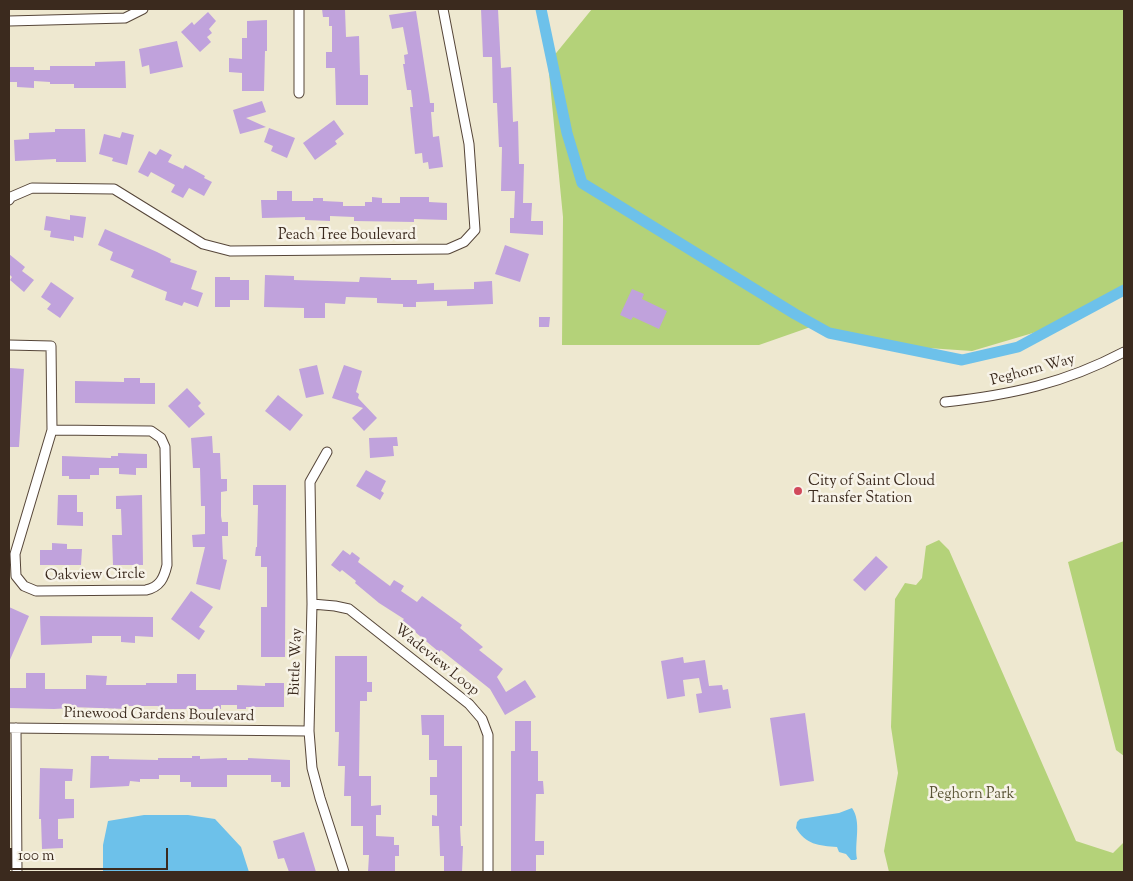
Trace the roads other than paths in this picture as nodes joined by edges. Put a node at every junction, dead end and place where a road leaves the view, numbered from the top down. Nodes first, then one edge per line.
1 (143, 9) edge
2 (299, 9) edge
3 (443, 9) edge
4 (9, 21) edge
5 (299, 93) dead end
6 (9, 200) edge
7 (9, 345) edge
8 (1124, 352) edge
9 (945, 402) dead end
10 (52, 430) junction
11 (327, 452) dead end
12 (312, 604) junction
13 (13, 728) edge
14 (309, 731) junction
15 (13, 747) edge
16 (17, 872) edge
17 (344, 872) edge
18 (488, 872) edge

1 - 4 street
2 - 5 street
3 - 6 street, Peach Tree Boulevard
7 - 10 street, Oakview Circle
8 - 9 street, Peghorn Way
10 - 10 street, Oakview Circle
11 - 12 street, Bittle Way
12 - 14 street, Bittle Way
12 - 18 street, Wadeview Loop
13 - 14 street, Pinewood Gardens Boulevard
13 - 15 street
14 - 17 street, Bittle Way
15 - 16 street

